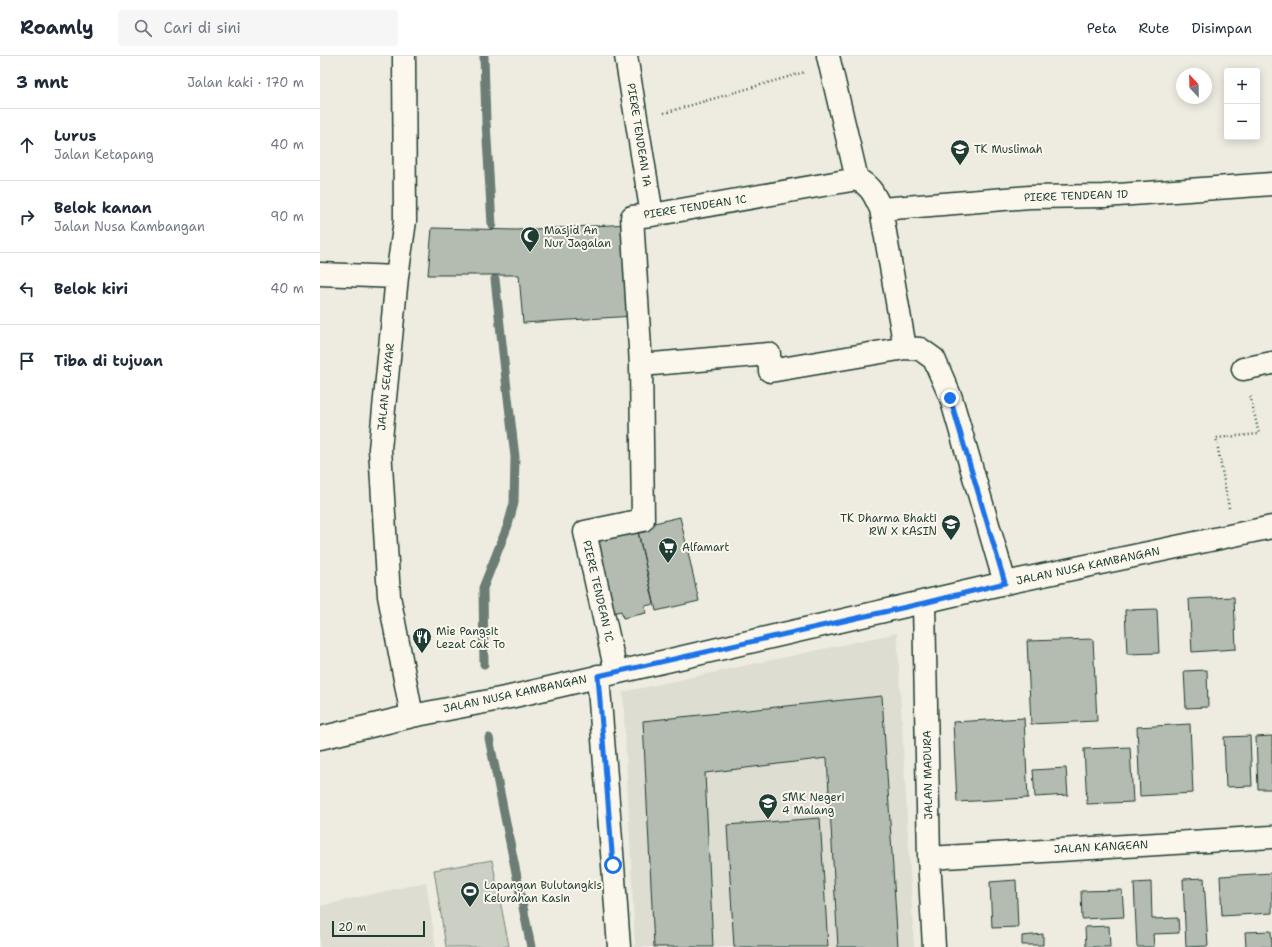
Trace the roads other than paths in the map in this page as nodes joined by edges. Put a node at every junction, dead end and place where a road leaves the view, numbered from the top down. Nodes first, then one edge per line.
1 (404, 56) edge
2 (626, 56) edge
3 (829, 60) edge
4 (857, 179) junction
5 (1272, 184) edge
6 (881, 209) junction
7 (652, 215) junction
8 (320, 274) edge
9 (397, 277) junction
10 (905, 348) junction
11 (1272, 363) edge
12 (641, 365) junction
13 (1244, 369) road end
14 (1272, 527) edge
15 (1005, 583) junction
16 (924, 603) junction
17 (607, 674) junction
18 (412, 716) junction
19 (320, 738) edge
20 (1272, 837) edge
21 (929, 858) junction
22 (619, 947) edge
23 (934, 947) edge

1 - 9 street, JALAN SELAYAR
2 - 7 street, PIERE TENDEAN 1A
3 - 4 street
4 - 6 street
4 - 7 street, PIERE TENDEAN 1C
5 - 6 street, PIERE TENDEAN 1D
6 - 10 street
7 - 12 street, PIERE TENDEAN 1C
8 - 9 street
9 - 18 street, JALAN SELAYAR
10 - 12 street
10 - 15 street
11 - 13 street
12 - 17 street, PIERE TENDEAN 1C
14 - 15 street, JALAN NUSA KAMBANGAN
15 - 16 street, JALAN NUSA KAMBANGAN
16 - 17 street, JALAN NUSA KAMBANGAN
16 - 21 street, JALAN MADURA
17 - 18 street, JALAN NUSA KAMBANGAN
17 - 22 street
18 - 19 street, JALAN NUSA KAMBANGAN
20 - 21 street, JALAN KANGEAN
21 - 23 street, JALAN MADURA

